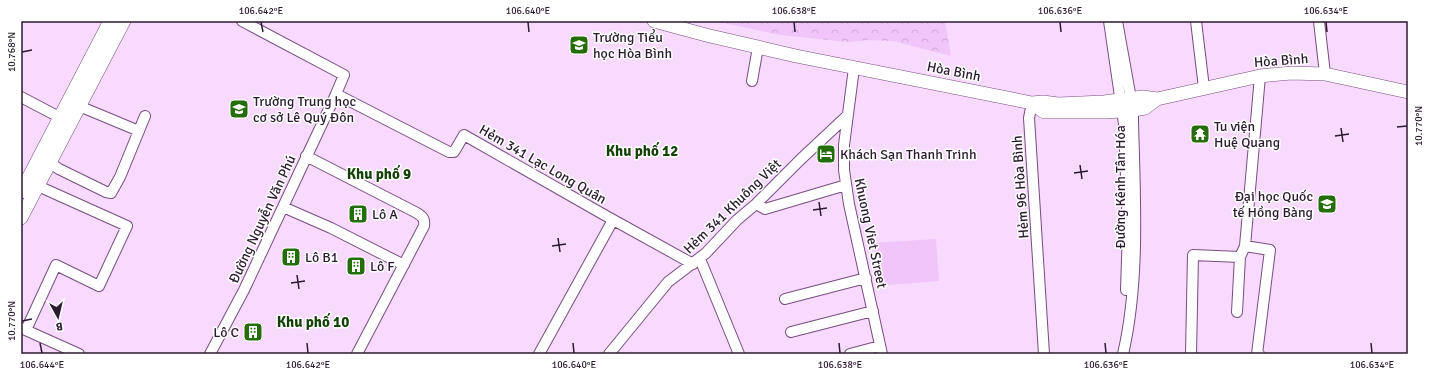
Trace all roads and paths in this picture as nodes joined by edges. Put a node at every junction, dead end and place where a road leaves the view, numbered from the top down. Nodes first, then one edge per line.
1 (110, 21) edge
2 (124, 21) edge
3 (242, 21) edge
4 (654, 21) edge
5 (1109, 21) edge
6 (1117, 21) edge
7 (1196, 21) edge
8 (1319, 21) edge
9 (758, 47) junction
10 (854, 68) junction
11 (1325, 74) junction
12 (1260, 76) junction
13 (752, 81) dead end
14 (1204, 88) junction
15 (1408, 92) edge
16 (336, 94) junction
17 (21, 97) edge
18 (1032, 103) junction
19 (1126, 105) junction
20 (79, 106) junction
21 (145, 116) dead end
22 (847, 116) junction
23 (59, 117) junction
24 (139, 131) junction
25 (306, 156) junction
26 (50, 163) junction
27 (846, 185) junction
28 (38, 186) junction
29 (22, 189) edge
30 (756, 204) junction
31 (283, 207) junction
32 (21, 218) edge
33 (613, 220) junction
34 (1245, 246) junction
35 (1240, 257) junction
36 (697, 261) junction
37 (404, 265) junction
38 (866, 278) junction
39 (785, 298) dead end
40 (873, 311) junction
41 (1237, 312) dead end
42 (23, 329) edge
43 (791, 332) dead end
44 (881, 350) edge
45 (79, 354) edge
46 (210, 354) edge
47 (357, 354) edge
48 (539, 354) edge
49 (609, 354) edge
50 (739, 354) edge
51 (850, 354) edge
52 (1044, 354) edge
53 (1117, 354) edge
54 (1124, 354) edge
55 (1191, 354) edge
56 (1259, 354) edge

1 - 23 main road
2 - 20 main road
3 - 16 street
4 - 9 main road
5 - 19 street, Đường Kênh Tân Hóa
6 - 19 street, Đường Kênh Tân Hóa
7 - 14 street
8 - 11 street
9 - 10 main road
9 - 13 street
10 - 18 main road, Hòa Bình
10 - 22 street, Khuong Viet Street
11 - 12 main road, Hòa Bình
11 - 15 main road, Hòa Bình
12 - 14 main road, Hòa Bình
12 - 34 street
14 - 19 main road, Hòa Bình
16 - 25 street, Đường Nguyễn Văn Phú
16 - 33 street, Hẻm 341 Lạc Long Quân
17 - 23 street
18 - 19 main road, Hòa Bình
18 - 52 street, Hẻm 96 Hòa Bình
19 - 53 street, Đường Kênh Tân Hóa
19 - 54 street, Đường Kênh Tân Hóa
20 - 24 street
20 - 26 main road
21 - 24 street
22 - 27 street, Khuong Viet Street
22 - 30 street, Hẻm 341 Khuông Việt
23 - 29 main road
24 - 26 street
25 - 31 street, Đường Nguyễn Văn Phú
25 - 37 street
26 - 28 main road
27 - 30 street
27 - 38 street, Khuong Viet Street
28 - 32 main road
28 - 42 street
30 - 36 street, Hẻm 341 Khuông Việt
31 - 37 street
31 - 46 street, Đường Nguyễn Văn Phú
33 - 36 street, Hẻm 341 Lạc Long Quân
33 - 48 street
34 - 35 street
34 - 56 street
35 - 41 street
35 - 55 street
36 - 49 street, Hẻm 341 Khuông Việt
36 - 50 street
37 - 47 street
38 - 39 street
38 - 40 street, Khuong Viet Street
40 - 43 street
40 - 44 street, Khuong Viet Street
42 - 45 street
44 - 51 street

